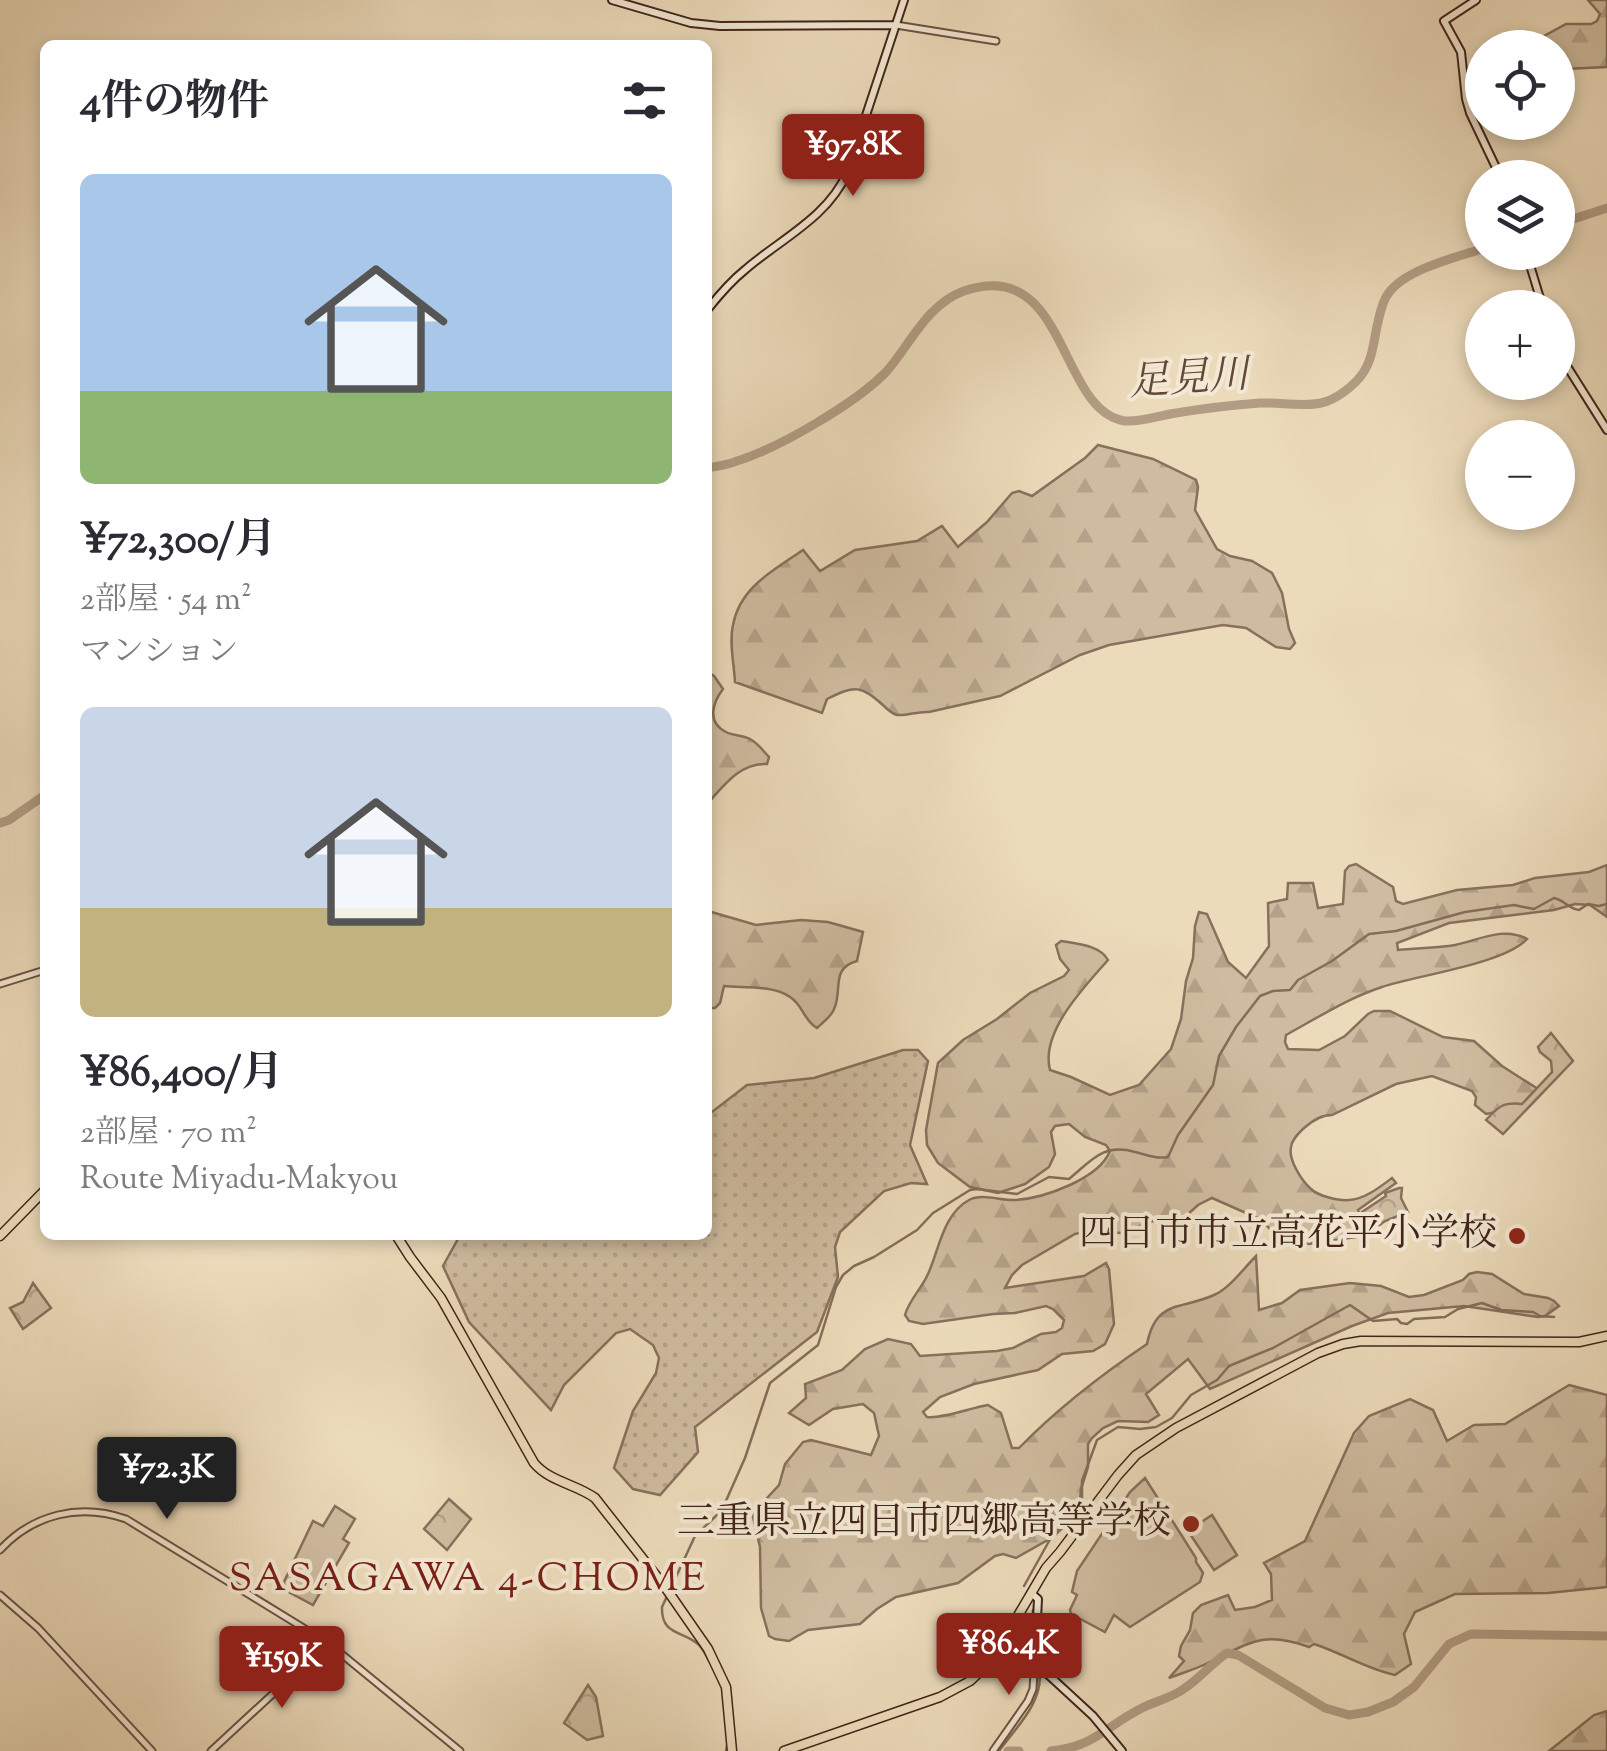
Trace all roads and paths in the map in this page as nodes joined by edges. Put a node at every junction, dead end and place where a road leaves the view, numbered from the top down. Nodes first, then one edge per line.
1 (612, 0) edge
2 (904, 0) edge
3 (1476, 0) edge
4 (896, 25) junction
5 (996, 41) dead end
6 (1493, 160) edge
7 (712, 304) edge
8 (1575, 379) edge
9 (1607, 430) edge
10 (40, 972) edge
11 (0, 984) edge
12 (40, 1195) edge
13 (0, 1236) edge
14 (399, 1240) edge
15 (1607, 1336) edge
16 (0, 1550) edge
17 (1031, 1592) junction
18 (0, 1595) edge
19 (328, 1643) junction
20 (1035, 1658) junction
21 (994, 1749) edge
22 (152, 1751) edge
23 (211, 1751) edge
24 (460, 1751) edge
25 (732, 1751) edge
26 (784, 1751) edge
27 (1122, 1751) edge

1 - 4 main road
2 - 4 main road
3 - 6 main road
4 - 5 street
4 - 7 main road
8 - 9 main road
10 - 11 street
12 - 13 main road
14 - 25 main road
15 - 17 main road
16 - 19 street
17 - 20 main road
17 - 26 main road
18 - 22 street
19 - 23 street
19 - 24 street
20 - 21 street
20 - 27 main road

